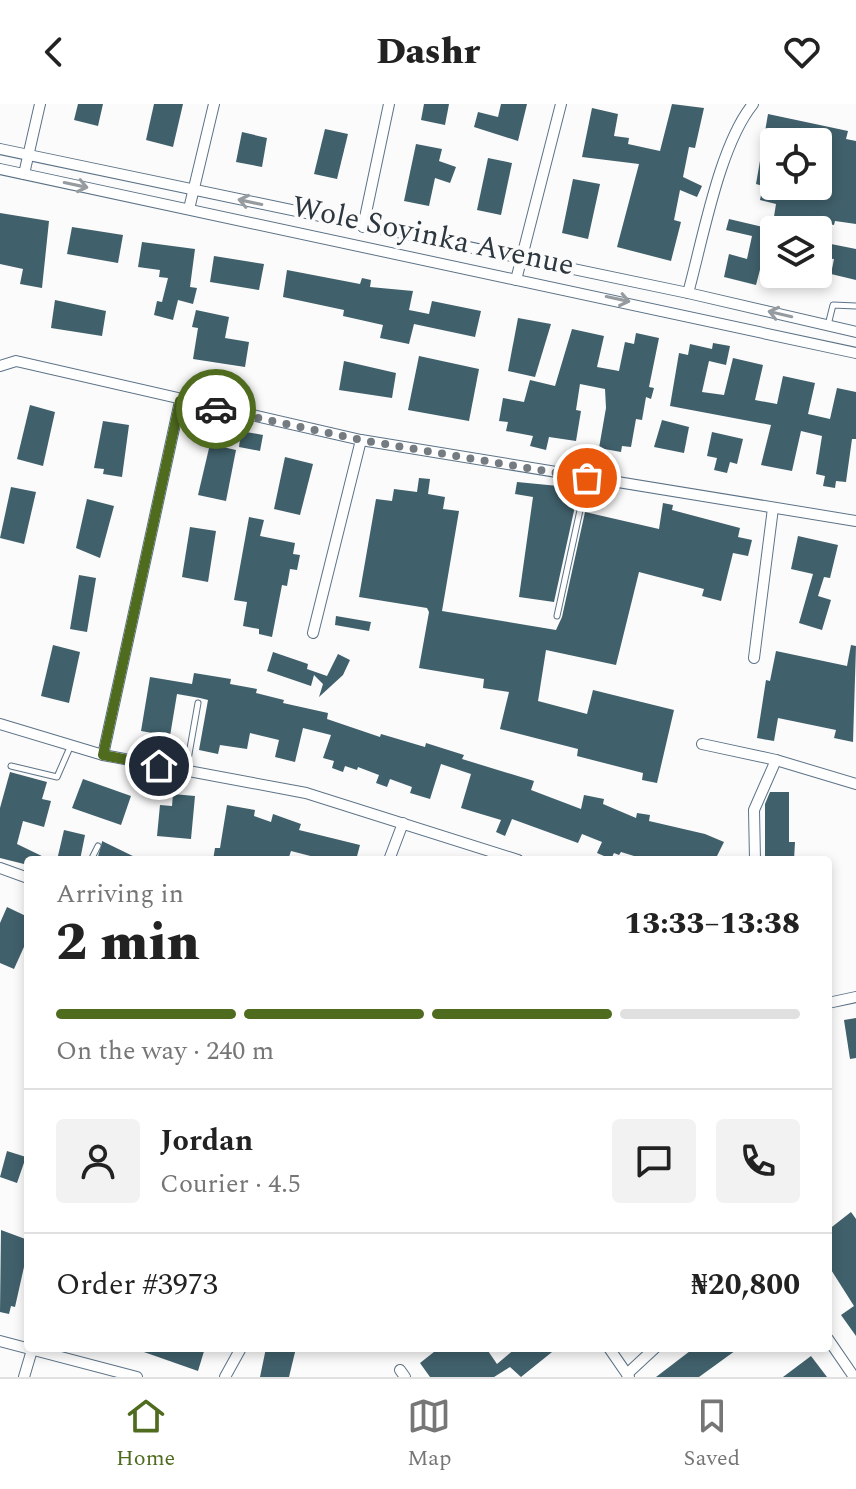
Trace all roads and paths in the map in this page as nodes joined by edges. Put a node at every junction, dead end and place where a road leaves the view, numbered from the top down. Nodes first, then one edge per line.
1 (40, 104) edge
2 (214, 104) edge
3 (389, 104) edge
4 (561, 104) edge
5 (753, 104) edge
6 (0, 149) edge
7 (28, 155) junction
8 (0, 169) edge
9 (24, 174) junction
10 (193, 190) junction
11 (189, 209) junction
12 (363, 227) junction
13 (521, 260) junction
14 (516, 280) junction
15 (688, 293) junction
16 (856, 306) edge
17 (828, 325) junction
18 (856, 332) edge
19 (856, 353) edge
20 (0, 366) edge
21 (180, 401) junction
22 (361, 440) junction
23 (587, 478) junction
24 (773, 508) junction
25 (856, 521) edge
26 (557, 616) dead end
27 (313, 633) dead end
28 (754, 658) dead end
29 (198, 703) dead end
30 (0, 724) edge
31 (702, 744) dead end
32 (71, 745) junction
33 (103, 755) junction
34 (776, 760) junction
35 (11, 766) dead end
36 (186, 772) junction
37 (856, 784) edge
38 (403, 823) junction
39 (98, 846) dead end
40 (93, 856) edge
41 (391, 856) edge
42 (506, 856) edge
43 (755, 856) edge
44 (0, 868) edge
45 (24, 877) edge
46 (856, 997) edge
47 (832, 1002) edge
48 (0, 1341) edge
49 (832, 1345) edge
50 (24, 1348) edge
51 (31, 1352) edge
52 (40, 1352) edge
53 (239, 1352) edge
54 (612, 1352) edge
55 (651, 1352) edge
56 (628, 1376) edge
57 (24, 1377) edge
58 (137, 1377) edge
59 (225, 1377) edge
60 (855, 1377) edge

1 - 7 street
2 - 10 street
3 - 12 street
4 - 13 street
5 - 15 street
6 - 7 street, Wole Soyinka Avenue
7 - 9 street
7 - 10 street, Wole Soyinka Avenue
8 - 9 street, Wole Soyinka Avenue
9 -> 11 street, Wole Soyinka Avenue
10 - 11 street
12 -> 10 street, Wole Soyinka Avenue
11 - 14 street, Wole Soyinka Avenue
12 - 13 street, Wole Soyinka Avenue
13 - 14 street
13 - 15 street, Wole Soyinka Avenue
14 -> 19 street, Wole Soyinka Avenue
17 -> 15 street, Wole Soyinka Avenue
16 - 17 lane
17 - 18 street, Wole Soyinka Avenue
20 - 21 street
21 - 22 street
21 - 33 street
22 - 23 street
22 - 27 street
23 - 24 street
23 - 26 lane
24 - 25 street
24 - 28 street
29 - 36 lane
30 - 32 street
31 - 34 street
32 - 33 street
32 - 35 lane
33 - 36 street
34 - 37 street
34 - 43 street
36 - 38 street
38 - 41 street
38 - 42 street
39 - 40 lane
44 - 45 street
46 - 47 street
48 - 50 street
49 - 60 street
51 - 57 street
52 - 58 street
53 - 59 street
54 - 56 street
55 - 56 street

